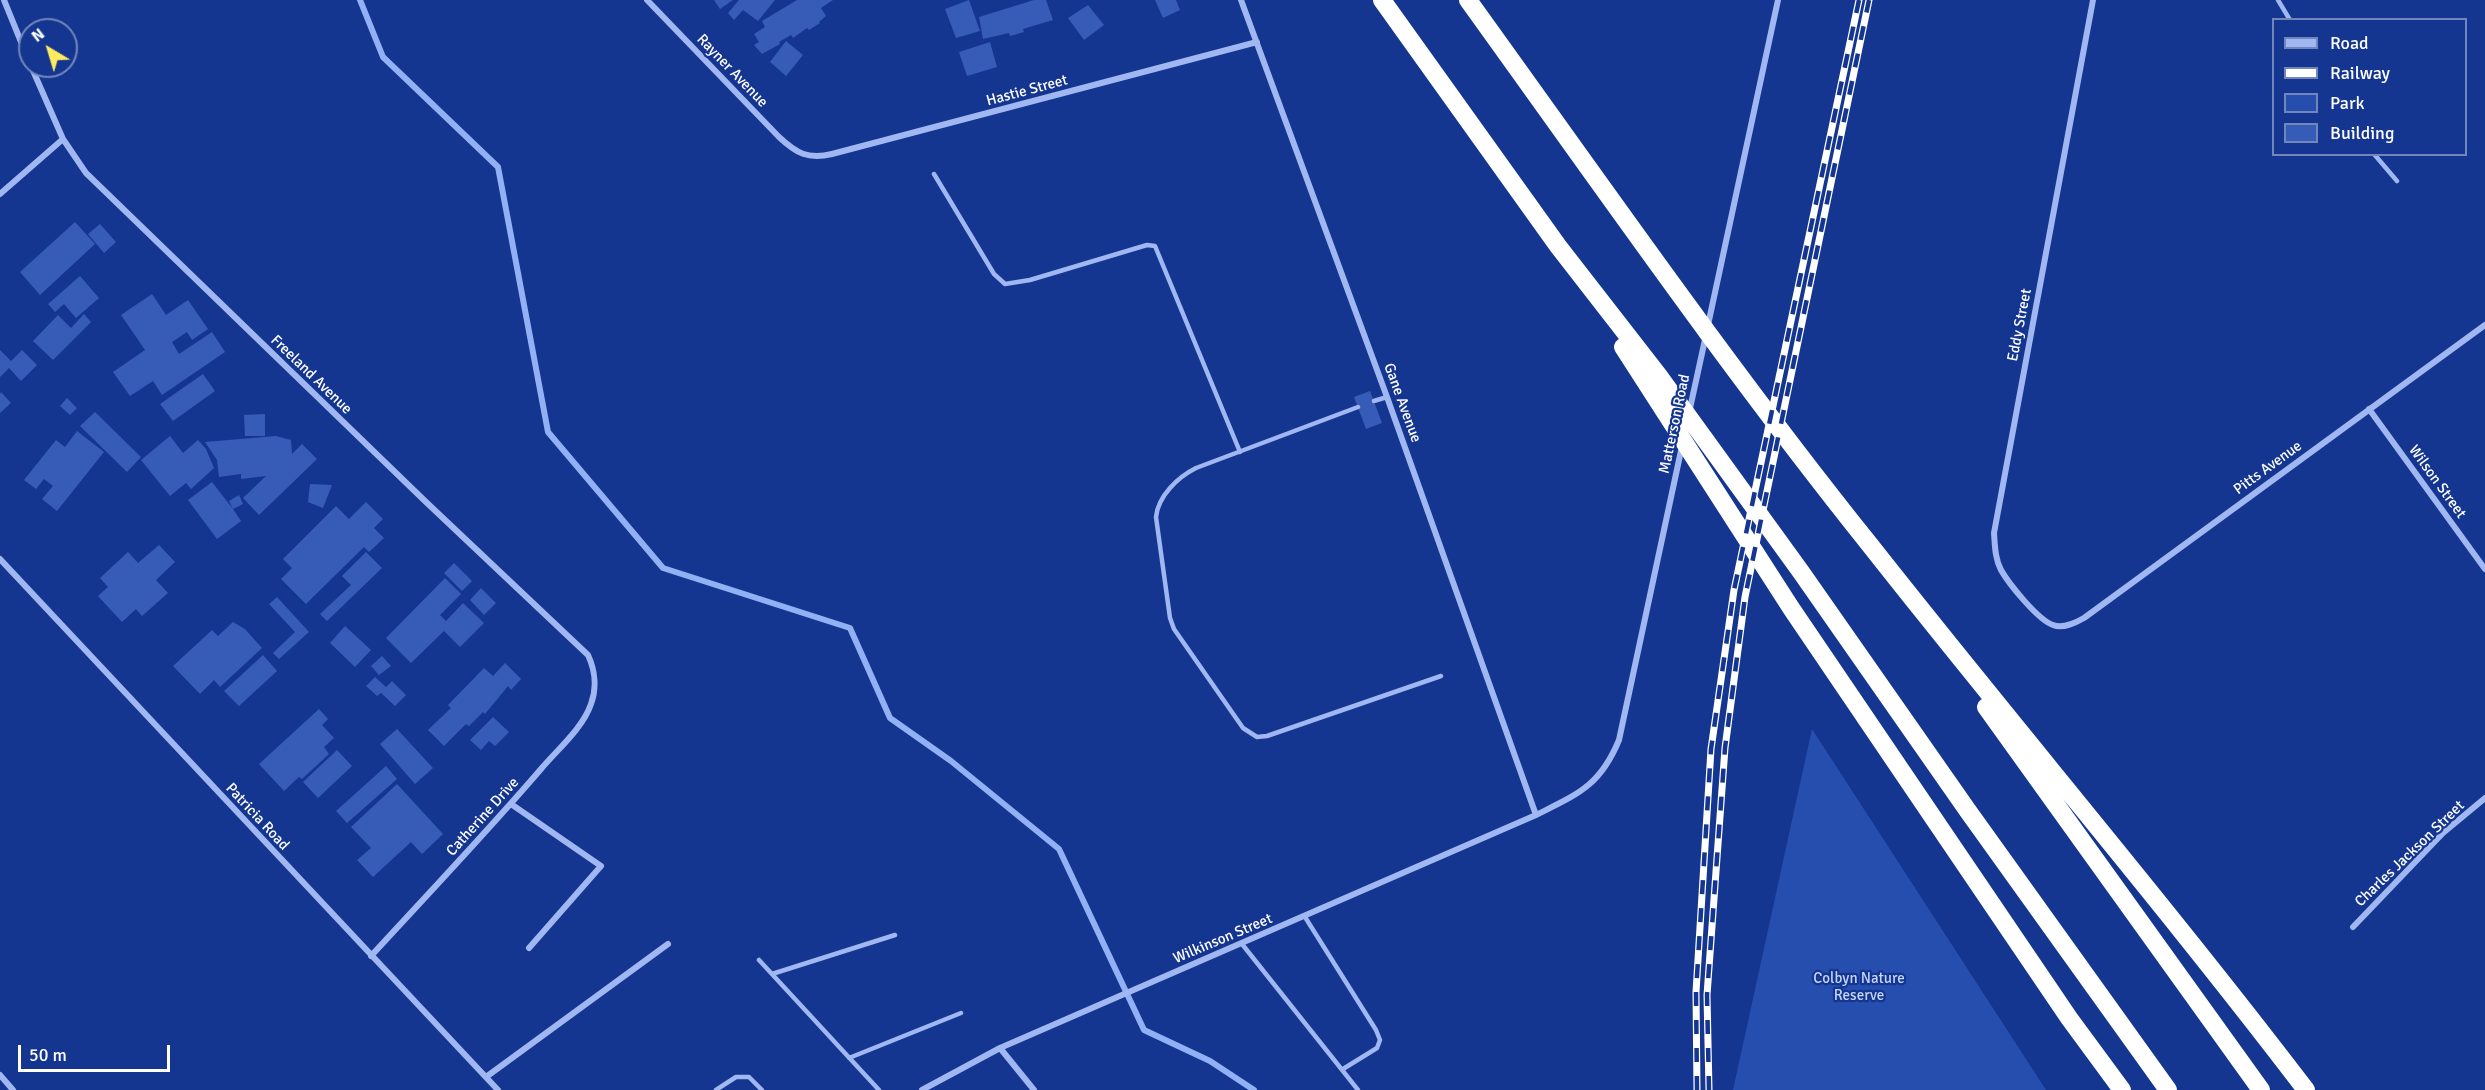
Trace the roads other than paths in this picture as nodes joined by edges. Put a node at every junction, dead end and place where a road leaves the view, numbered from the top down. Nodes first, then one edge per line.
1 (4, 0) edge
2 (647, 0) edge
3 (1241, 0) edge
4 (1382, 0) edge
5 (1468, 0) edge
6 (1778, 0) edge
7 (2093, 0) edge
8 (2278, 0) edge
9 (2289, 18) edge
10 (18, 35) edge
11 (1257, 42) junction
12 (36, 78) edge
13 (63, 139) junction
14 (802, 155) joint
15 (2376, 156) edge
16 (934, 174) dead end
17 (2397, 181) dead end
18 (0, 194) edge
19 (1558, 246) junction
20 (2485, 325) edge
21 (1387, 397) junction
22 (1374, 401) dead end
23 (1358, 407) dead end
24 (2369, 409) junction
25 (1687, 422) dead end
26 (1685, 434) dead end
27 (1240, 452) junction
28 (1869, 544) junction
29 (0, 558) edge
30 (2485, 569) edge
31 (2063, 626) joint
32 (1441, 675) dead end
33 (595, 683) joint
34 (2485, 798) edge
35 (511, 804) junction
36 (1536, 815) junction
37 (1305, 917) junction
38 (2353, 927) dead end
39 (895, 935) dead end
40 (668, 944) dead end
41 (1242, 944) junction
42 (529, 948) dead end
43 (371, 956) junction
44 (759, 960) dead end
45 (772, 974) junction
46 (960, 1013) dead end
47 (1000, 1048) junction
48 (849, 1058) junction
49 (1343, 1069) junction
50 (0, 1075) edge
51 (486, 1077) junction
52 (13, 1090) edge
53 (498, 1090) edge
54 (716, 1090) edge
55 (762, 1090) edge
56 (879, 1090) edge
57 (922, 1090) edge
58 (1034, 1090) edge
59 (1358, 1090) edge
60 (2122, 1090) edge
61 (2168, 1090) edge
62 (2261, 1090) edge
63 (2306, 1090) edge

1 - 10 street, Freeland Avenue
2 - 14 street, Rayner Avenue
3 - 11 street, Gane Avenue
4 - 19 highway
5 - 28 highway
6 - 25 street, Matterson Road
7 - 31 street, Eddy Street
8 - 9 lane
11 - 14 street, Hastie Street
11 - 21 street, Gane Avenue
12 - 13 street, Freeland Avenue
13 - 18 street
13 - 33 street, Freeland Avenue
15 - 17 lane
16 - 27 lane
19 - 60 highway
19 - 61 highway
20 - 24 street, Pitts Avenue
21 - 22 lane
21 - 36 street, Gane Avenue
23 - 27 lane
24 - 30 street, Wilson Street
24 - 31 street, Pitts Avenue
26 - 36 street, Matterson Road
27 - 32 lane
28 - 62 highway
28 - 63 highway
29 - 43 street, Patricia Road
33 - 35 street, Catherine Drive
34 - 38 street, Charles Jackson Street
35 - 42 street
35 - 43 street, Catherine Drive
36 - 37 street, Wilkinson Street
37 - 41 street, Wilkinson Street
37 - 49 lane
39 - 45 lane
40 - 51 street
41 - 47 street, Wilkinson Street
41 - 49 lane
43 - 51 street, Patricia Road
44 - 45 lane
45 - 48 lane
46 - 48 lane
47 - 57 street, Wilkinson Street
47 - 58 street
48 - 56 lane
49 - 59 lane
50 - 52 street
51 - 53 street, Patricia Road
54 - 55 lane

